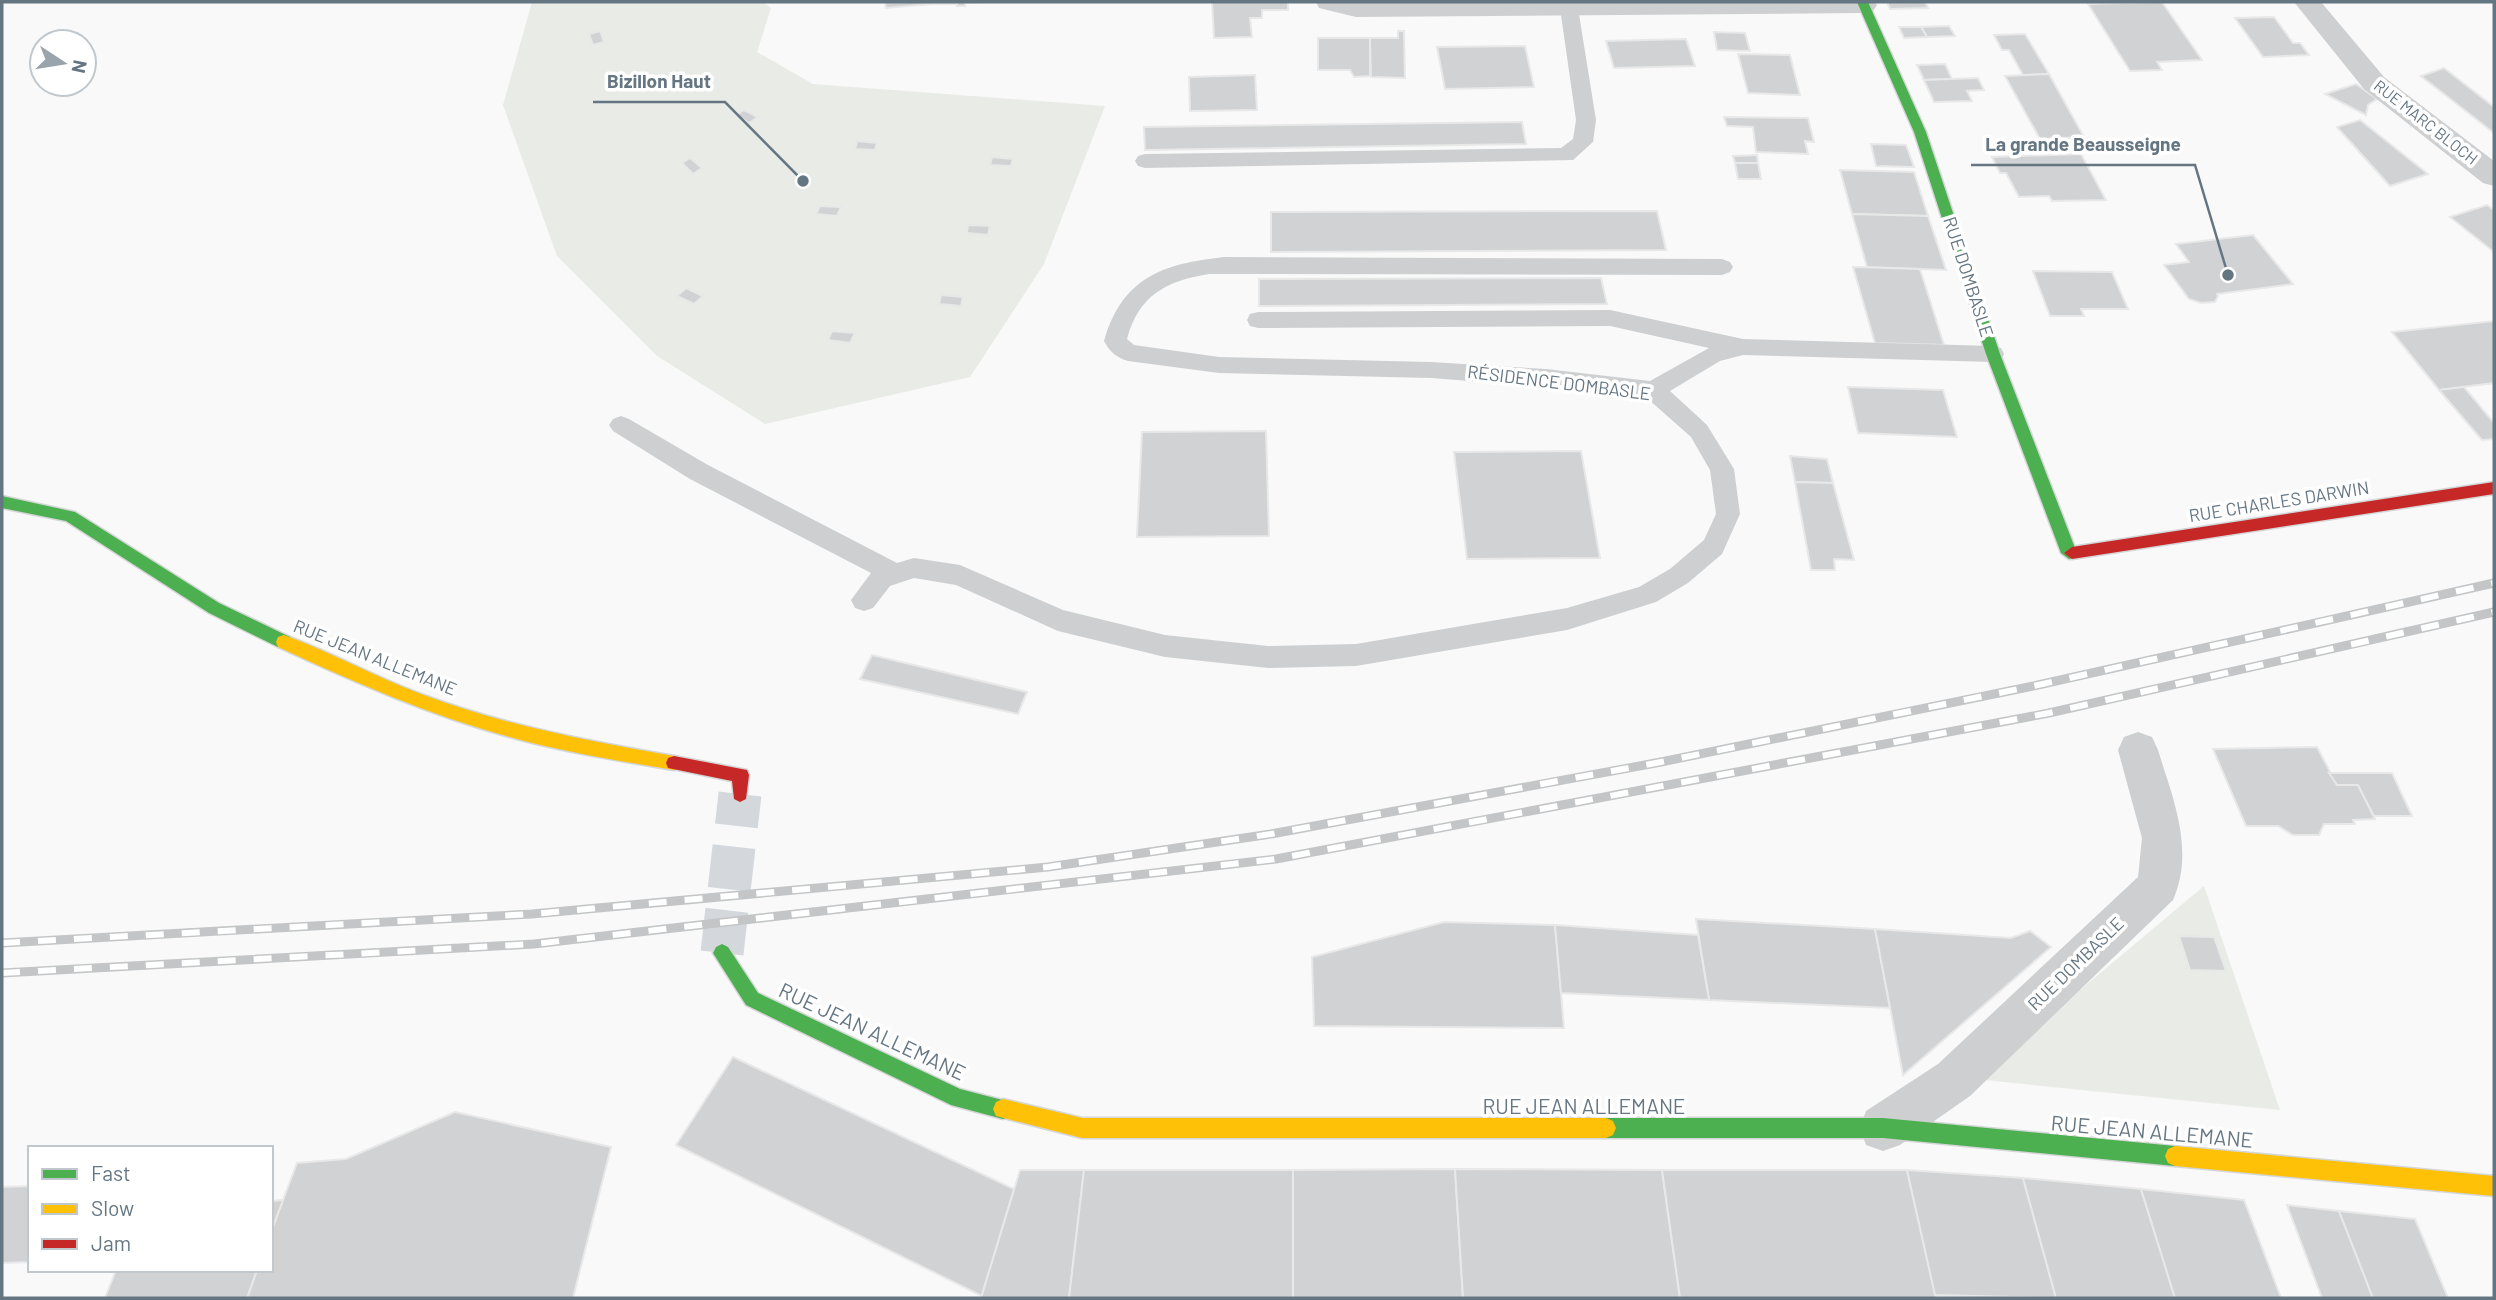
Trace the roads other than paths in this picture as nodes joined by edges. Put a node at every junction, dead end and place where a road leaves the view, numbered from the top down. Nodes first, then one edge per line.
1 (1329, 2) edge
2 (2306, 2) edge
3 (1862, 3) edge
4 (1569, 8) junction
5 (1145, 161) dead end
6 (2494, 176) edge
7 (1723, 267) dead end
8 (1258, 320) dead end
9 (1743, 347) junction
10 (1993, 354) junction
11 (1653, 390) junction
12 (621, 425) dead end
13 (2494, 488) edge
14 (2, 502) edge
15 (2069, 553) joint
16 (895, 574) junction
17 (864, 600) dead end
18 (2138, 750) dead end
19 (745, 776) dead end
20 (722, 953) tunnel mouth
21 (1883, 1128) junction
22 (2494, 1186) edge

1 - 4 street
2 - 6 street, RUE MARC BLOCH
3 - 4 street
3 - 10 street, RUE DOMBASLE
4 - 5 lane
7 - 11 lane, RÉSIDENCE DOMBASLE
8 - 9 lane
9 - 10 lane
9 - 11 lane
10 - 15 street, RUE DOMBASLE
11 - 16 lane, RÉSIDENCE DOMBASLE
12 - 16 lane
13 - 15 street, RUE CHARLES DARWIN
14 - 19 street, RUE JEAN ALLEMANE
16 - 17 lane
18 - 21 street, RUE DOMBASLE
20 - 21 street, RUE JEAN ALLEMANE
21 - 22 street, RUE JEAN ALLEMANE

